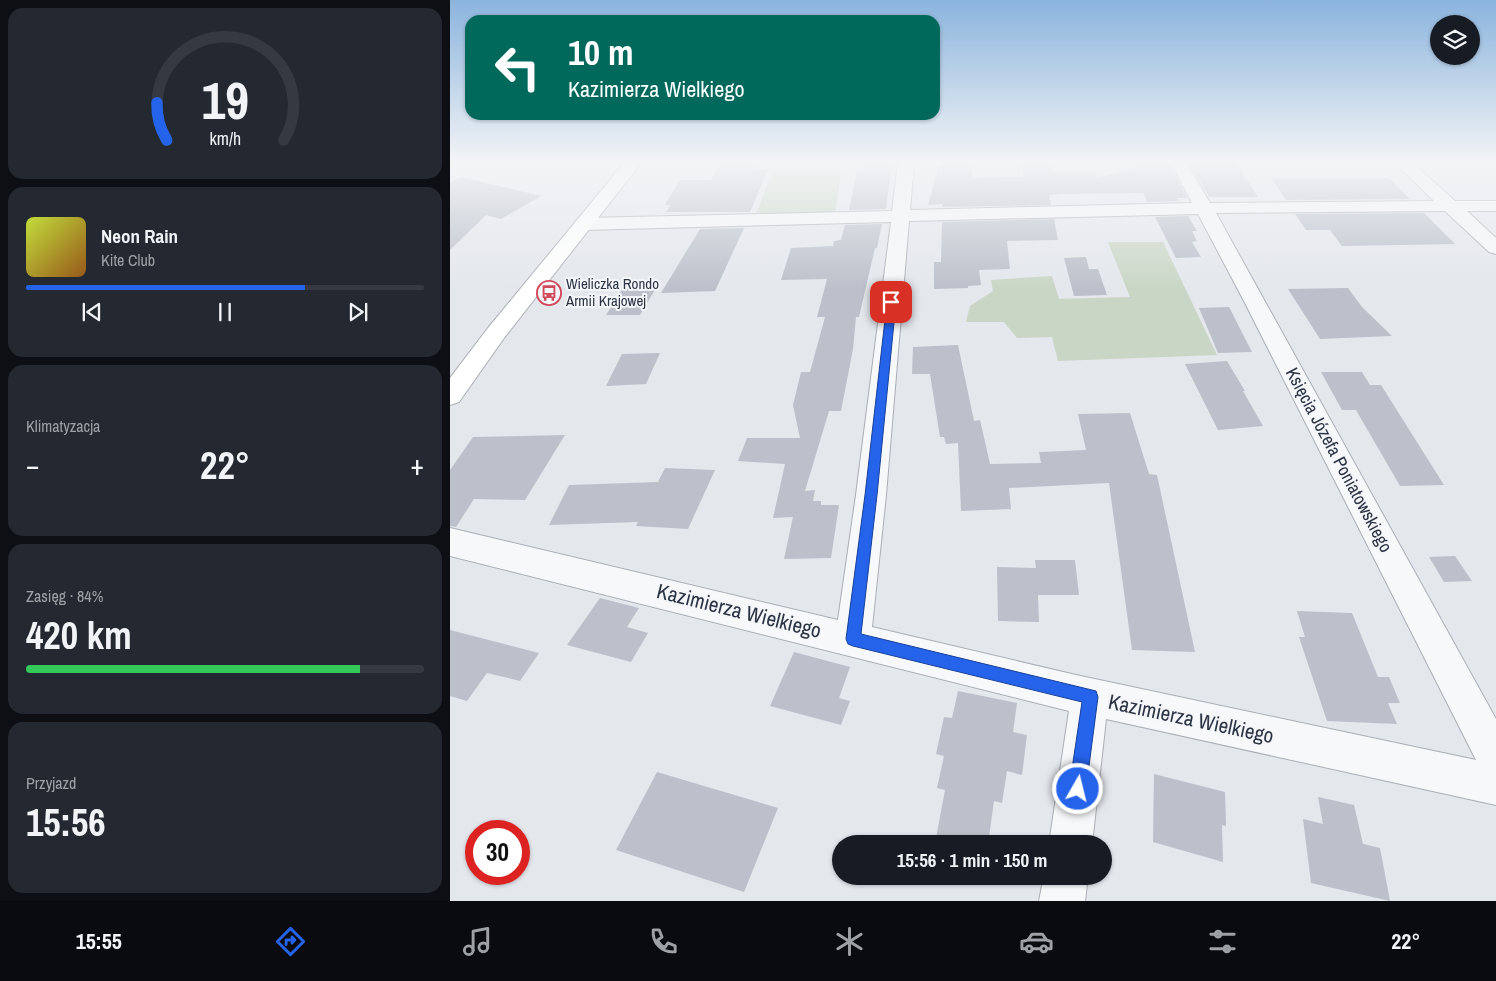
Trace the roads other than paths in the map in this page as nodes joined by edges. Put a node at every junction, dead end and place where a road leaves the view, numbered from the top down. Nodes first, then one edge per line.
1 (599, 205) edge
2 (901, 205) edge
3 (1202, 205) edge
4 (1496, 206) edge
5 (1451, 207) junction
6 (1204, 208) junction
7 (900, 216) junction
8 (584, 224) junction
9 (1496, 248) edge
10 (484, 349) junction
11 (450, 381) edge
12 (450, 396) edge
13 (450, 542) edge
14 (853, 639) junction
15 (1090, 697) junction
16 (1496, 758) edge
17 (1496, 785) edge
18 (1071, 835) edge
19 (1065, 885) edge
20 (1062, 901) edge

1 - 8 main road
2 - 7 street
3 - 6 street, Księcia Józefa Poniatowskiego
4 - 5 street
5 - 6 street
5 - 9 street
6 - 7 street
6 - 16 street, Księcia Józefa Poniatowskiego
7 - 8 street
7 - 14 street
8 - 10 main road
10 - 11 main road
10 - 12 main road
13 - 14 street, Kazimierza Wielkiego
14 - 15 street, Kazimierza Wielkiego
15 - 17 street, Kazimierza Wielkiego
15 - 18 street
19 - 20 street

